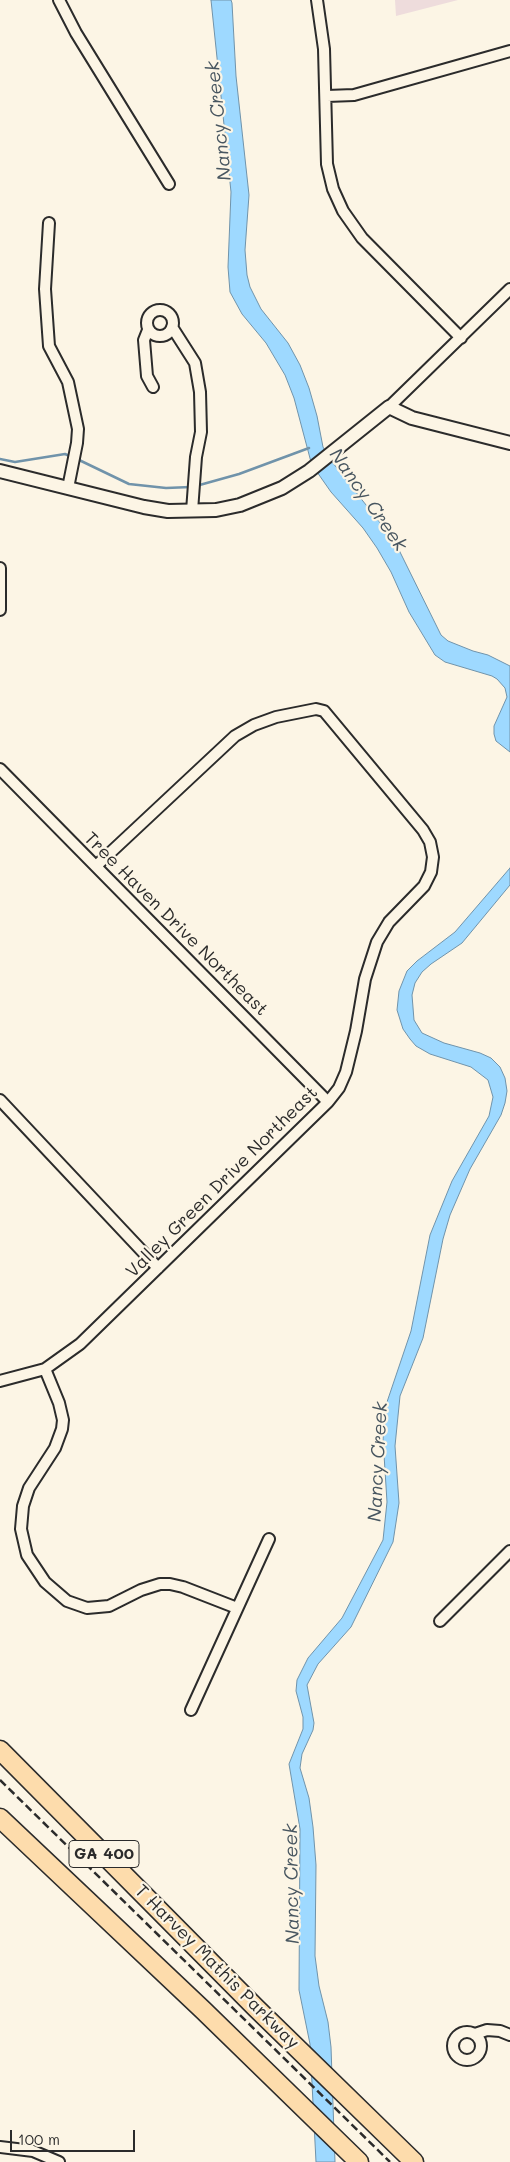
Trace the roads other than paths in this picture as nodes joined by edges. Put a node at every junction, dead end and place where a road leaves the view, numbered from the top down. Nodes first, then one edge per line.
1 (59, 0) edge
2 (317, 0) edge
3 (510, 51) edge
4 (327, 96) junction
5 (169, 184) dead end
6 (49, 222) dead end
7 (510, 289) edge
8 (172, 328) junction
9 (148, 330) junction
10 (461, 338) junction
11 (153, 387) dead end
12 (389, 407) junction
13 (510, 443) edge
14 (0, 471) edge
15 (68, 482) junction
16 (193, 505) junction
17 (0, 573) edge
18 (0, 610) edge
19 (0, 769) edge
20 (96, 866) junction
21 (0, 1100) edge
22 (328, 1102) junction
23 (158, 1268) junction
24 (45, 1369) junction
25 (0, 1381) edge
26 (269, 1539) dead end
27 (510, 1551) edge
28 (238, 1608) junction
29 (440, 1621) dead end
30 (192, 1710) dead end
31 (0, 1750) edge
32 (0, 1818) edge
33 (475, 2034) dead end
34 (510, 2035) edge
35 (0, 2147) edge
36 (59, 2162) edge
37 (359, 2162) edge
38 (414, 2162) edge

1 - 5 street
2 - 4 street
3 - 4 street
4 - 10 street
6 - 15 street
7 - 10 street
8 - 9 street
8 - 9 street
8 - 16 street
9 - 11 street
10 - 12 street
12 - 13 street
12 - 16 street
14 - 15 street
15 - 16 street
17 - 18 street
19 - 20 street, Tree Haven Drive Northeast
20 - 22 street, Tree Haven Drive Northeast
20 - 22 street, Valley Green Drive Northeast
21 - 23 street
22 - 23 street, Valley Green Drive Northeast
23 - 24 street, Valley Green Drive Northeast
24 - 25 street, Valley Green Drive Northeast
24 - 28 street
26 - 28 street
27 - 29 street
28 - 30 street
31 - 38 highway, T Harvey Mathis Parkway / GA 400
32 - 37 highway, GA 400
33 - 34 street
35 - 36 street

